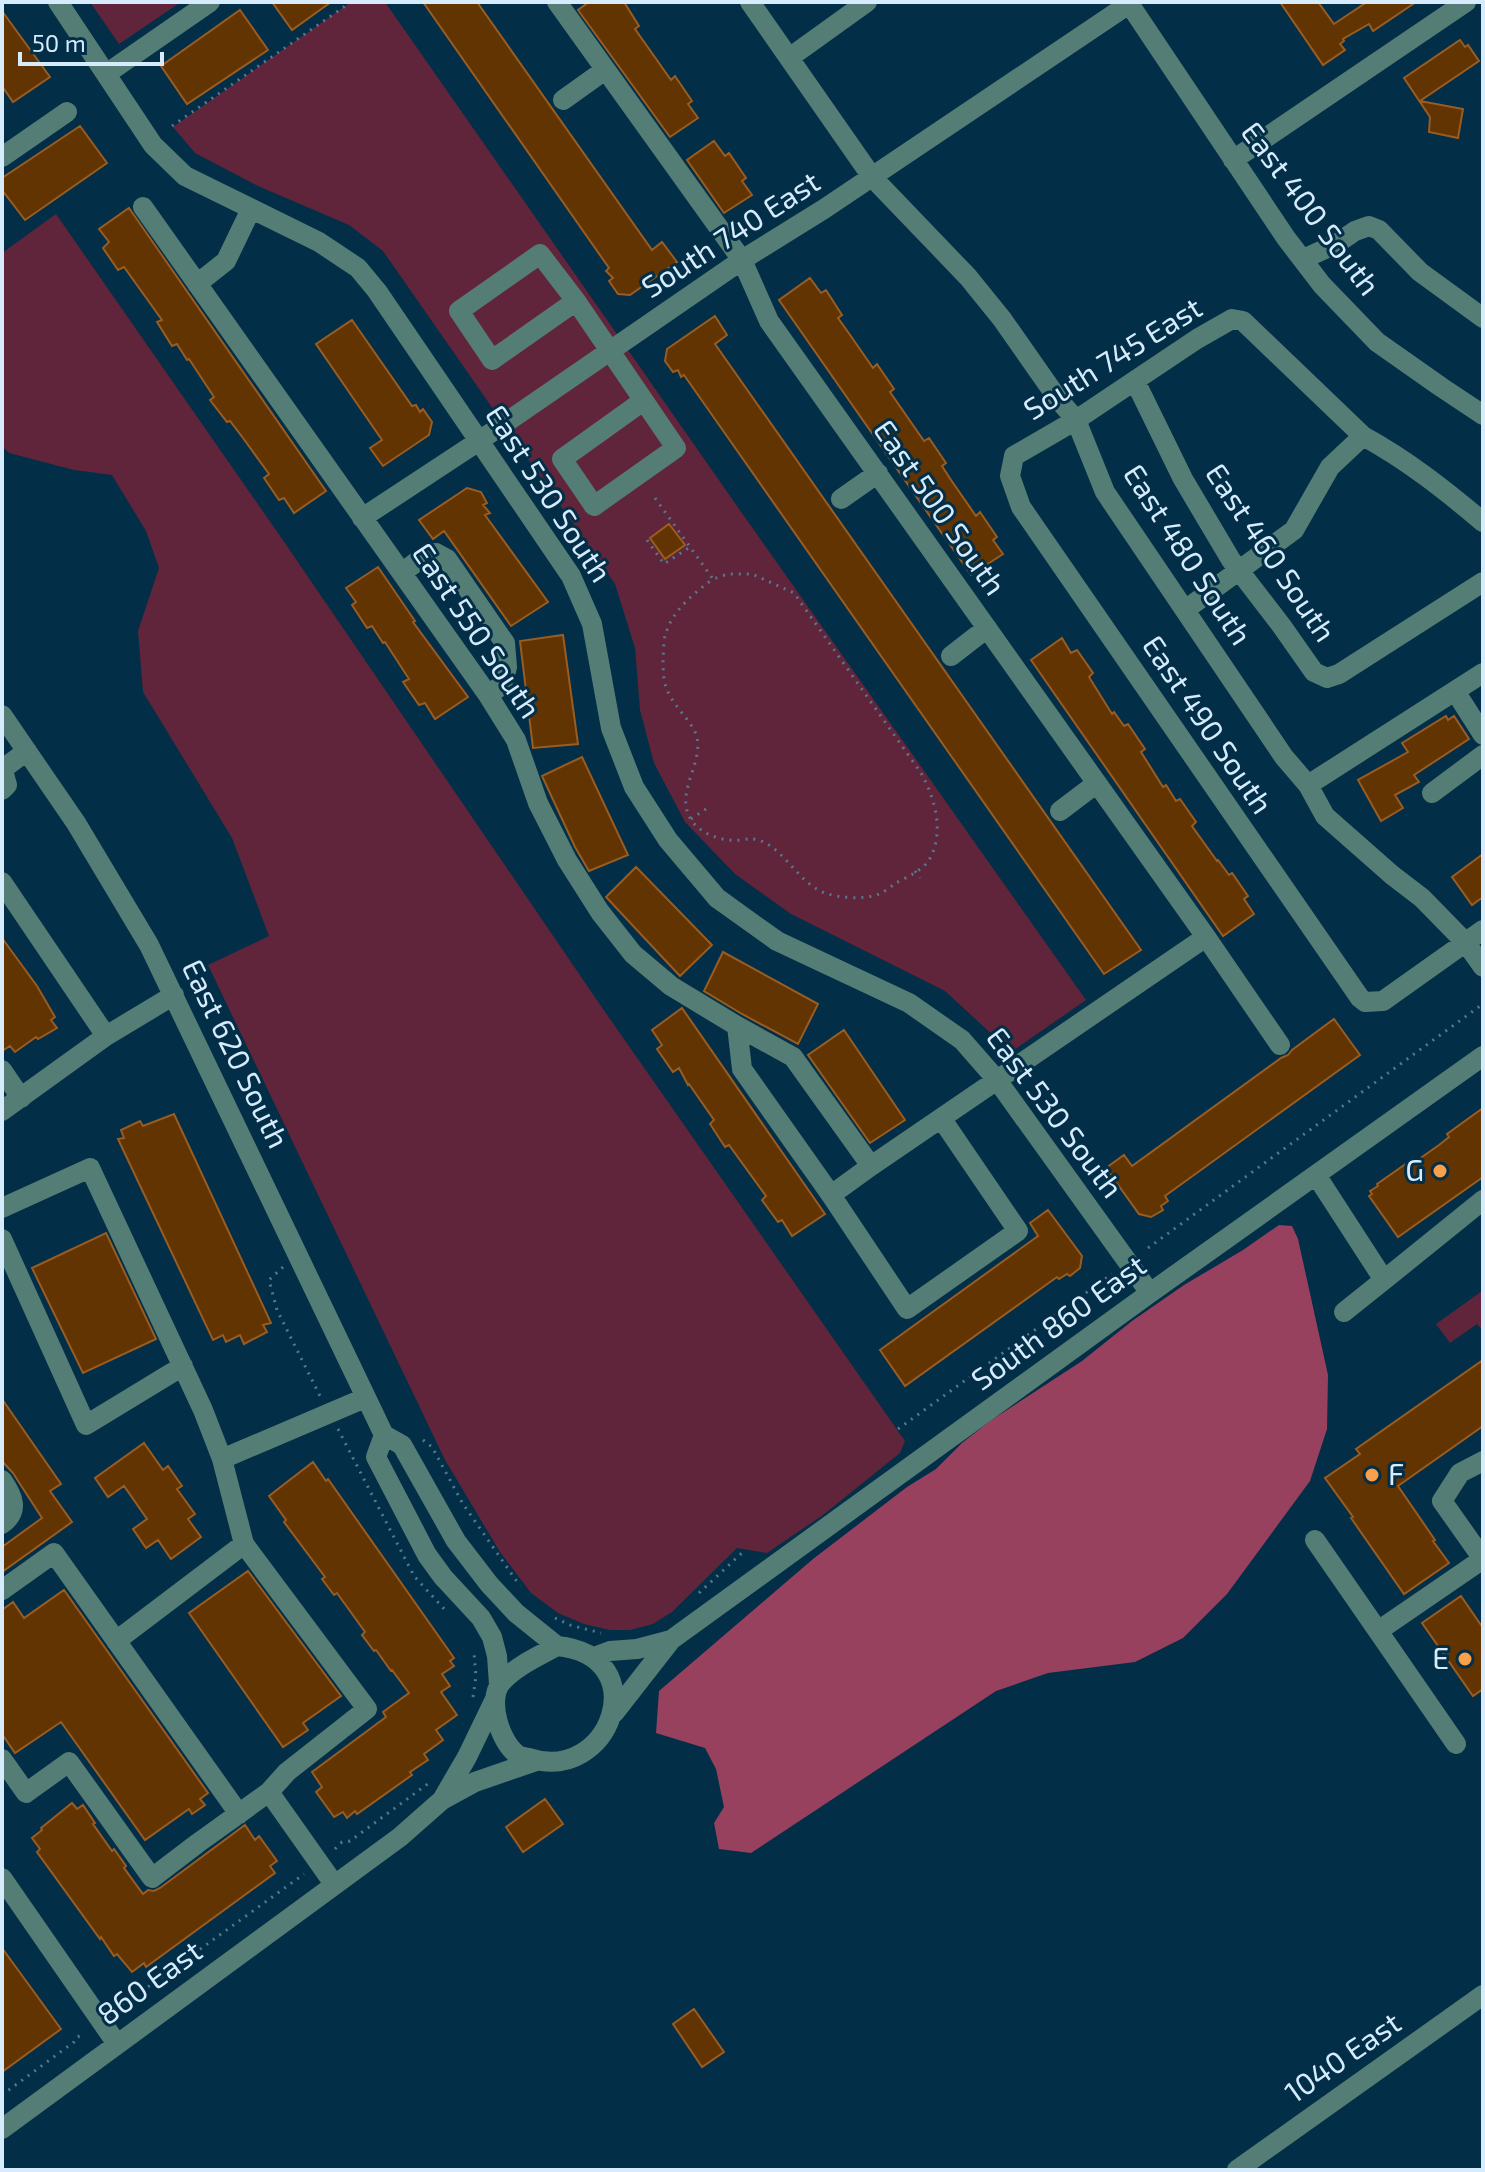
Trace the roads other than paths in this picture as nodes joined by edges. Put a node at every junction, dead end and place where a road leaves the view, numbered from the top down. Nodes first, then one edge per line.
1 (58, 2) edge
2 (210, 2) edge
3 (557, 2) edge
4 (750, 2) edge
5 (867, 2) edge
6 (1466, 2) edge
7 (1130, 3) edge
8 (789, 58) junction
9 (605, 70) junction
10 (106, 74) junction
11 (563, 100) dead end
12 (67, 112) dead end
13 (6, 146) edge
14 (1233, 160) junction
15 (872, 177) junction
16 (143, 207) dead end
17 (251, 209) junction
18 (1303, 259) junction
19 (742, 260) junction
20 (197, 284) junction
21 (576, 301) junction
22 (1483, 318) edge
23 (610, 351) junction
24 (1135, 381) junction
25 (643, 401) junction
26 (1483, 415) edge
27 (1076, 420) junction
28 (1363, 436) junction
29 (479, 441) junction
30 (878, 473) junction
31 (1010, 476) joint
32 (841, 499) dead end
33 (362, 518) junction
34 (1483, 522) edge
35 (1239, 571) junction
36 (402, 573) junction
37 (1483, 582) edge
38 (1185, 610) junction
39 (987, 628) junction
40 (951, 656) dead end
41 (1483, 673) edge
42 (1455, 691) junction
43 (488, 695) junction
44 (2, 715) edge
45 (1483, 735) edge
46 (27, 751) junction
47 (1483, 755) edge
48 (3, 767) edge
49 (1097, 783) junction
50 (1308, 785) junction
51 (2, 790) edge
52 (1432, 793) dead end
53 (1060, 811) dead end
54 (2, 882) edge
55 (1474, 936) edge
56 (1206, 937) junction
57 (1483, 967) edge
58 (174, 995) junction
59 (737, 1026) junction
60 (106, 1036) junction
61 (1280, 1045) dead end
62 (1483, 1056) edge
63 (2, 1070) edge
64 (997, 1080) junction
65 (21, 1098) junction
66 (2, 1111) edge
67 (941, 1118) junction
68 (871, 1166) junction
69 (1316, 1175) junction
70 (831, 1195) junction
71 (1483, 1200) edge
72 (2, 1208) edge
73 (2, 1239) edge
74 (1384, 1280) junction
75 (1150, 1293) junction
76 (1344, 1312) dead end
77 (183, 1366) junction
78 (365, 1398) junction
79 (384, 1435) junction
80 (222, 1459) junction
81 (1483, 1461) edge
82 (2, 1480) edge
83 (2, 1524) edge
84 (1315, 1540) dead end
85 (244, 1544) junction
86 (2, 1590) edge
87 (1378, 1631) junction
88 (671, 1640) junction
89 (116, 1641) junction
90 (557, 1646) junction
91 (594, 1657) junction
92 (497, 1692) junction
93 (614, 1713) junction
94 (1456, 1744) dead end
95 (2, 1759) edge
96 (536, 1761) junction
97 (269, 1792) junction
98 (442, 1800) junction
99 (239, 1814) junction
100 (2, 1878) edge
101 (334, 1884) junction
102 (1483, 1995) edge
103 (117, 2044) junction
104 (2, 2129) edge
105 (1237, 2170) edge

1 - 10 street, East 530 South
2 - 10 street
3 - 9 street, East 500 South
4 - 8 street, East 480 South
5 - 8 street
6 - 14 street
7 - 14 street, East 400 South
7 - 15 street, South 740 East
8 - 15 street, East 480 South
9 - 11 street
9 - 19 street, East 500 South
10 - 17 street, East 530 South
12 - 13 street
14 - 18 street, East 400 South
15 - 19 street, South 740 East
15 - 27 street, East 480 South
16 - 20 street, East 550 South
17 - 20 street
17 - 29 street, East 530 South
18 - 22 street
18 - 26 street, East 400 South
19 - 23 street, South 740 East
19 - 30 street, East 500 South
20 - 33 street, East 550 South
21 - 21 street
21 - 23 street
23 - 25 street
23 - 29 street, South 740 East
24 - 27 street, South 745 East
24 - 28 street, South 745 East
24 - 35 street, East 460 South
25 - 25 street
27 - 31 street, South 745 East
27 - 38 street, East 480 South
28 - 34 street
28 - 35 street
29 - 33 street, South 740 East
29 - 64 street, East 530 South
30 - 32 street
30 - 39 street, East 500 South
31 - 55 street, East 490 South
33 - 36 street, East 550 South
35 - 37 street, East 460 South
35 - 38 street
36 - 43 street, East 550 South
36 - 43 street
38 - 50 street, East 480 South
39 - 40 street
39 - 49 street, East 500 South
41 - 42 street
42 - 45 street
42 - 50 street
43 - 59 street, East 550 South
44 - 46 street, East 620 South
46 - 48 street
46 - 58 street, East 620 South
47 - 52 street
48 - 51 street
49 - 53 street
49 - 56 street, East 500 South
50 - 55 street, East 480 South
54 - 60 street
55 - 57 street, East 480 South
56 - 61 street, East 500 South
56 - 64 street
58 - 60 street
58 - 78 street, East 620 South
59 - 68 street, East 550 South
59 - 70 street
60 - 65 street
62 - 69 street, South 860 East
63 - 65 street
64 - 67 street
64 - 75 street, East 530 South
65 - 66 street
67 - 68 street
67 - 70 street
68 - 70 street
69 - 74 street
69 - 75 street, South 860 East
71 - 74 street
72 - 77 street
73 - 77 street
74 - 76 street
75 - 88 street, South 860 East
77 - 80 street
78 - 79 street, East 620 South
78 - 80 street
79 - 90 street, East 620 South
79 - 92 street, East 620 South
80 - 85 street
81 - 87 street
82 - 83 street
84 - 87 street
85 - 89 street
85 - 97 street
86 - 89 street
87 - 94 street
88 - 91 street, South 860 East
88 - 93 street, South 860 East
89 - 99 street
90 - 91 street
90 - 92 street
91 - 93 street
92 - 96 street
92 - 98 street
93 - 96 street
95 - 99 street
96 - 98 street
97 - 99 street
97 - 101 street
98 - 101 street
100 - 103 street
101 - 103 street, 860 East
102 - 105 street, 1040 East
103 - 104 street, 860 East

